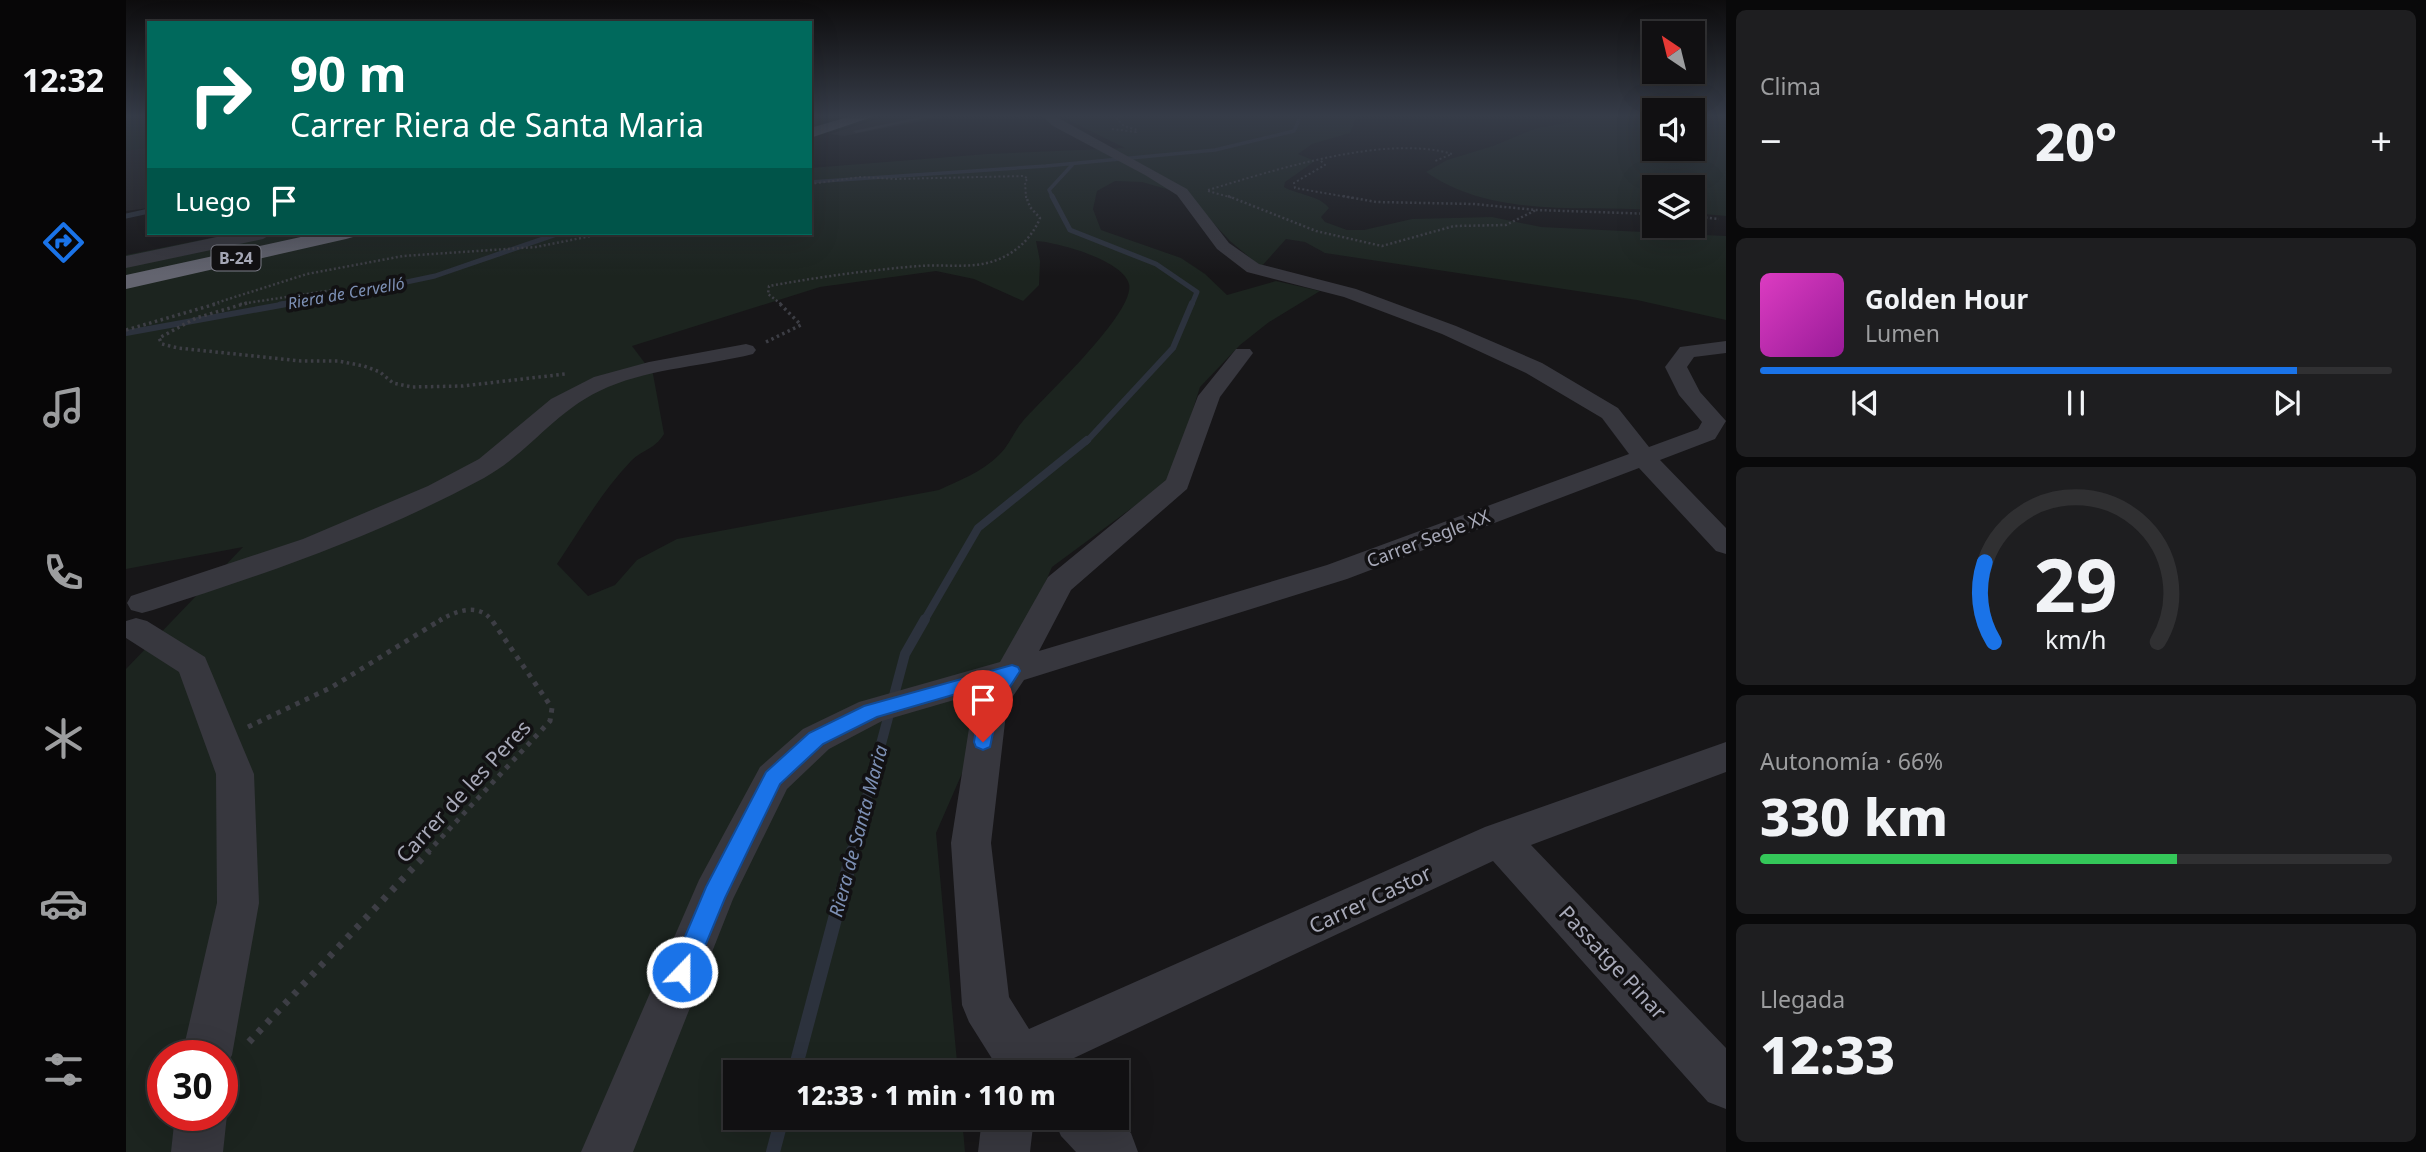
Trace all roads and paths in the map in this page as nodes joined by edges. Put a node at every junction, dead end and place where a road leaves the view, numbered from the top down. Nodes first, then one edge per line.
1 (1144, 169) edge
2 (1291, 169) edge
3 (1319, 169) edge
4 (812, 184) edge
5 (1536, 210) junction
6 (1642, 214) edge
7 (1705, 217) edge
8 (1719, 219) dead end
9 (254, 235) edge
10 (297, 235) edge
11 (337, 235) edge
12 (596, 235) edge
13 (126, 262) edge
14 (126, 272) edge
15 (126, 282) edge
16 (340, 289) dead end
17 (126, 330) edge
18 (1726, 347) edge
19 (746, 350) joint
20 (1242, 353) dead end
21 (576, 372) dead end
22 (1643, 457) junction
23 (1726, 545) edge
24 (132, 616) edge
25 (1012, 671) junction
26 (222, 739) junction
27 (1726, 757) edge
28 (1499, 839) junction
29 (225, 1040) edge
30 (237, 1040) edge
31 (1019, 1060) edge
32 (1041, 1060) edge
33 (1726, 1084) edge
34 (1007, 1130) edge
35 (1091, 1130) edge
36 (199, 1131) edge
37 (197, 1152) edge
38 (607, 1152) edge
39 (1004, 1152) edge
40 (1112, 1152) edge

1 - 22 street
2 - 5 path
3 - 5 path
4 - 19 path
5 - 6 path
7 - 8 path
9 - 13 street
10 - 14 highway, B-24
11 - 15 highway, B-24
12 - 17 path
16 - 21 path
18 - 22 street, Carrer Segle XX
19 - 24 street
20 - 25 street
22 - 23 street
22 - 25 street, Carrer Segle XX
24 - 26 street
25 - 31 street
25 - 38 street, Carrer Segle XX
26 - 29 street
26 - 30 path, Carrer de les Peres
27 - 28 street, Carrer Castor
28 - 32 street, Carrer Castor
28 - 33 street, Passatge Pinar
34 - 39 street
35 - 40 street
36 - 37 street

